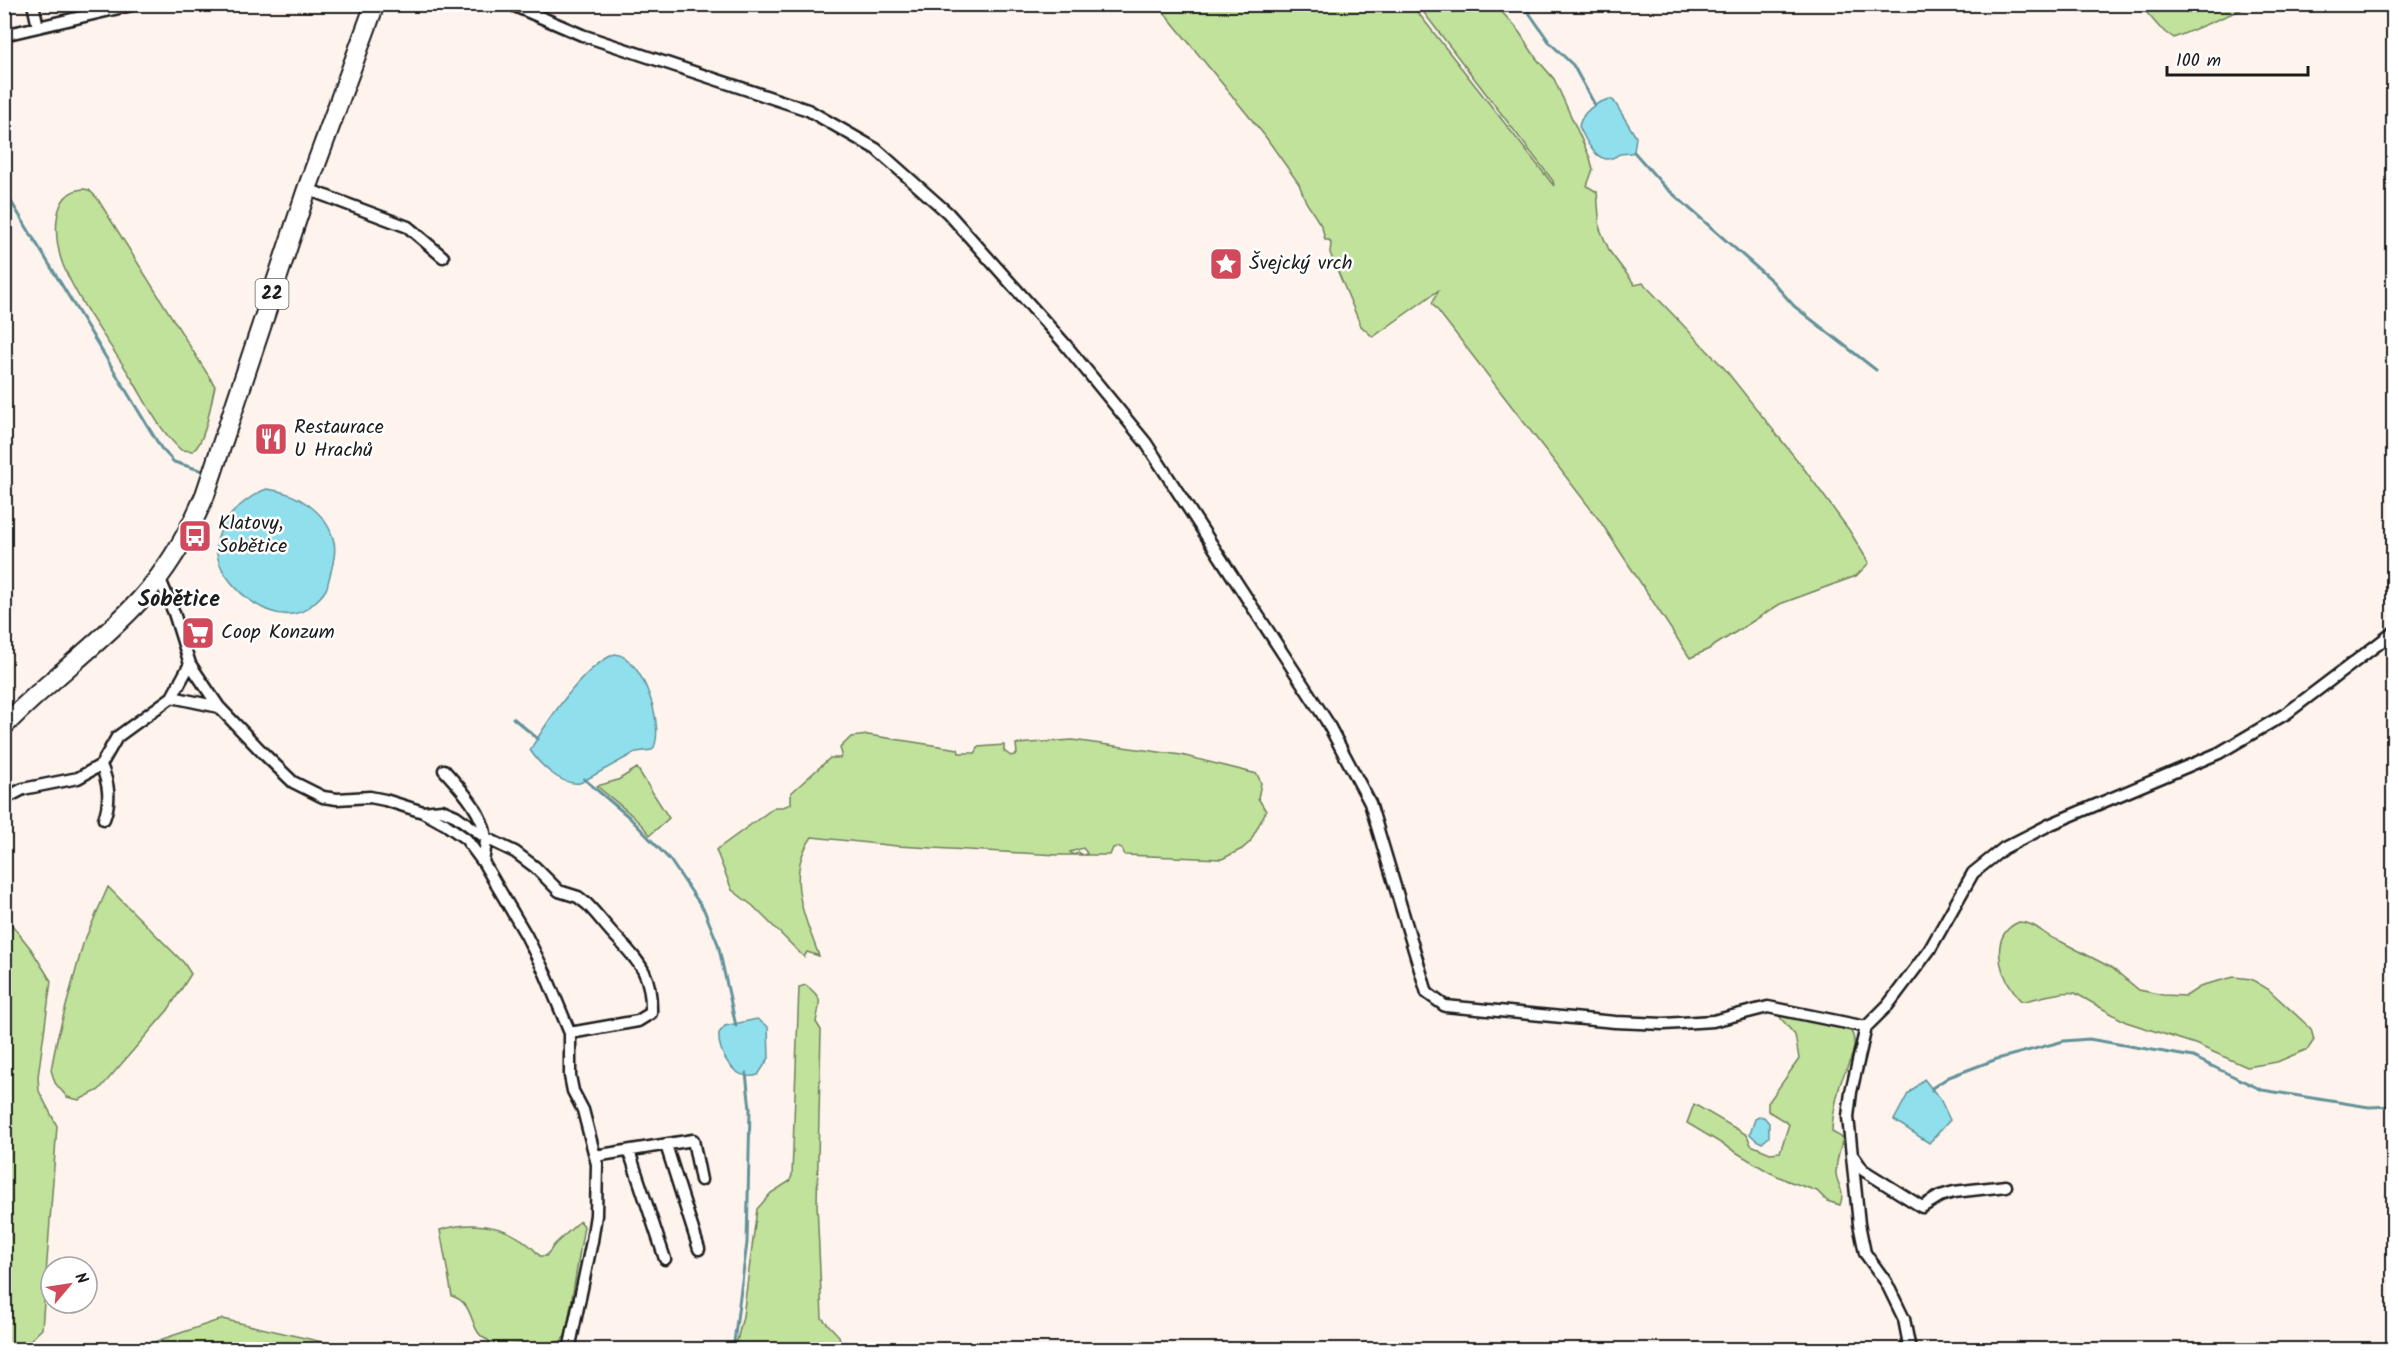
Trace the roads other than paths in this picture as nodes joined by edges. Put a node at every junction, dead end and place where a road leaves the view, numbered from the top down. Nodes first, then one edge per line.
1 (33, 4) edge
2 (136, 4) edge
3 (375, 4) edge
4 (510, 4) edge
5 (38, 27) junction
6 (4, 35) edge
7 (307, 189) junction
8 (443, 258) dead end
9 (159, 577) junction
10 (2394, 632) edge
11 (190, 664) junction
12 (172, 697) junction
13 (219, 707) junction
14 (4, 726) edge
15 (101, 765) junction
16 (444, 770) dead end
17 (4, 799) edge
18 (423, 812) junction
19 (104, 819) dead end
20 (486, 838) junction
21 (483, 862) junction
22 (1866, 1027) junction
23 (570, 1033) junction
24 (666, 1144) junction
25 (629, 1151) junction
26 (1852, 1154) junction
27 (595, 1156) junction
28 (701, 1180) dead end
29 (2006, 1186) dead end
30 (699, 1249) dead end
31 (665, 1258) dead end
32 (569, 1350) edge
33 (1910, 1350) edge

1 - 5 street
2 - 5 street
3 - 7 main road, 22
4 - 22 street
5 - 6 street
7 - 8 street
7 - 9 main road, 22
9 - 11 street
9 - 14 main road, 22
10 - 22 street
11 - 12 street
11 - 13 street
12 - 13 street
12 - 15 street
13 - 18 street
15 - 17 street
15 - 19 street
16 - 20 street
18 - 20 street
18 - 21 street
20 - 21 street
20 - 23 street
21 - 23 street
22 - 26 street
23 - 27 street
24 - 25 street
24 - 28 street
24 - 30 street
25 - 27 street
25 - 31 street
26 - 29 street
26 - 33 street
27 - 32 street

